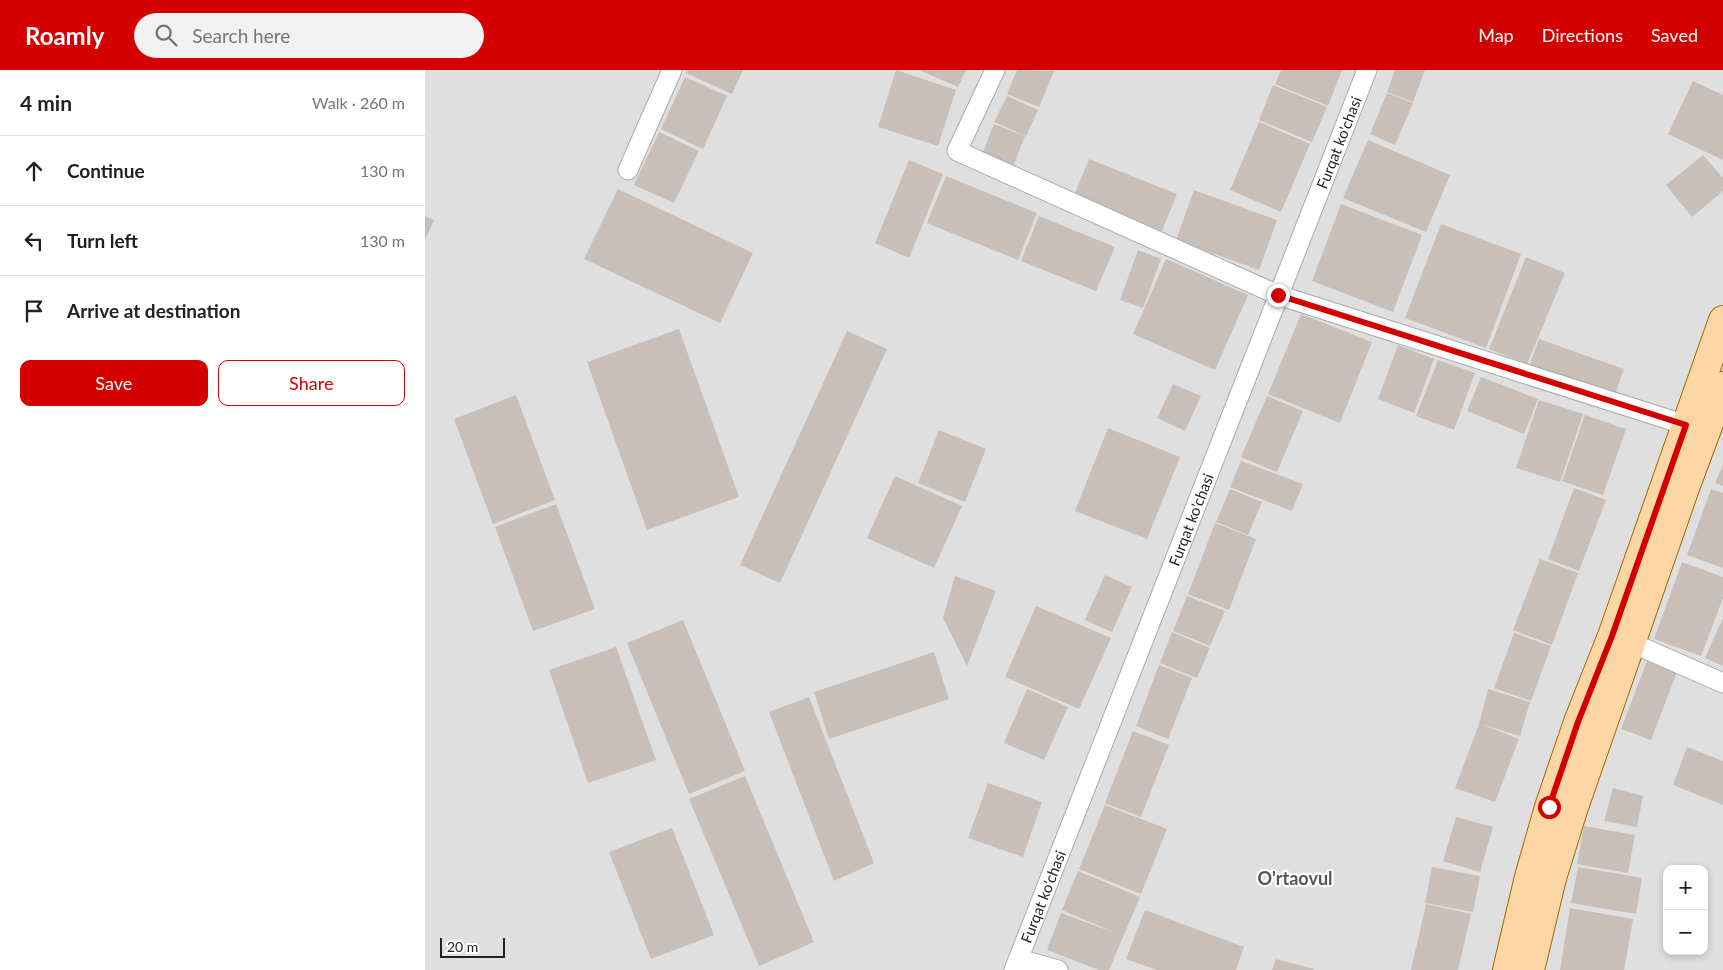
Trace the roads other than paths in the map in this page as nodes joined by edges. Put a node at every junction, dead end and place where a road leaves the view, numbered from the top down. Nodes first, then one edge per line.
1 (672, 70) edge
2 (995, 70) edge
3 (1367, 70) edge
4 (628, 170) dead end
5 (1278, 295) junction
6 (1723, 320) edge
7 (1723, 386) edge
8 (1686, 425) junction
9 (1632, 643) junction
10 (1723, 683) edge
11 (1017, 965) edge
12 (1058, 970) edge
13 (1507, 970) edge
14 (1530, 970) edge

1 - 4 street
2 - 5 street
3 - 5 street, Furqat ko'chasi
5 - 8 street
5 - 11 street, Furqat ko'chasi
6 - 8 main road
7 - 9 main road
8 - 13 main road
9 - 10 street
9 - 14 main road
11 - 12 street

